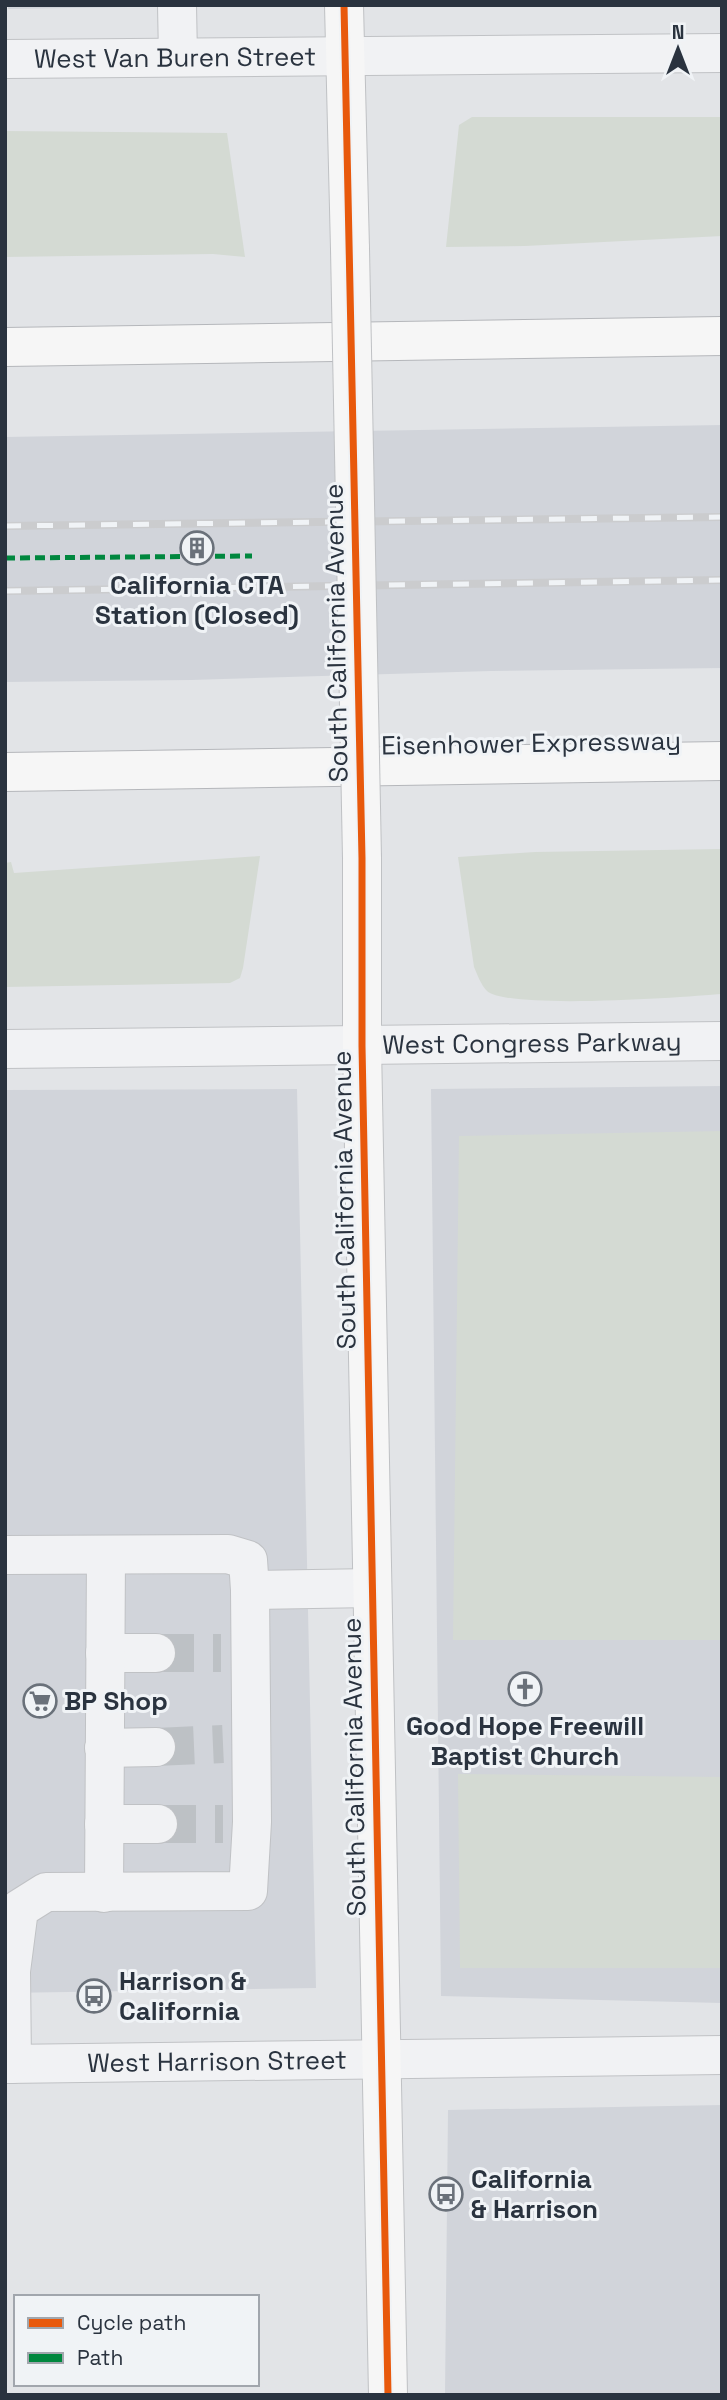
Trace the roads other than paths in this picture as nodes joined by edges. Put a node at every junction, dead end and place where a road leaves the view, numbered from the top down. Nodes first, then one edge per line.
1 (177, 5) edge
2 (344, 5) edge
3 (722, 54) edge
4 (345, 56) junction
5 (178, 57) junction
6 (5, 59) edge
7 (722, 336) edge
8 (5, 347) edge
9 (722, 761) edge
10 (5, 772) edge
11 (722, 1041) edge
12 (362, 1046) junction
13 (5, 1049) edge
14 (10, 1555) edge
15 (106, 1555) junction
16 (372, 1588) junction
17 (250, 1590) junction
18 (105, 1653) junction
19 (156, 1653) tunnel mouth
20 (156, 1747) tunnel mouth
21 (104, 1748) junction
22 (104, 1824) junction
23 (158, 1825) tunnel mouth
24 (104, 1893) junction
25 (9, 1947) edge
26 (722, 2055) edge
27 (381, 2060) junction
28 (9, 2064) edge
29 (387, 2395) edge

1 - 5 street
2 - 4 main road, South California Avenue
3 - 4 street, West Van Buren Street
4 - 5 street, West Van Buren Street
4 - 12 main road, South California Avenue, bridge
5 - 6 street, West Van Buren Street
7 - 8 main road
9 - 10 main road, Eisenhower Expressway
11 - 12 street, West Congress Parkway
12 - 13 street, West Congress Parkway
12 - 16 main road, South California Avenue
14 - 15 street
15 - 17 street
15 - 18 street
16 - 17 street
16 - 27 main road, South California Avenue
17 - 24 street
18 - 19 street
18 - 21 street
20 - 21 street
21 - 22 street
22 - 23 street
22 - 24 street
24 - 25 street
25 - 28 street
26 - 27 street, West Harrison Street
27 - 28 street, West Harrison Street
27 - 29 main road, South California Avenue

